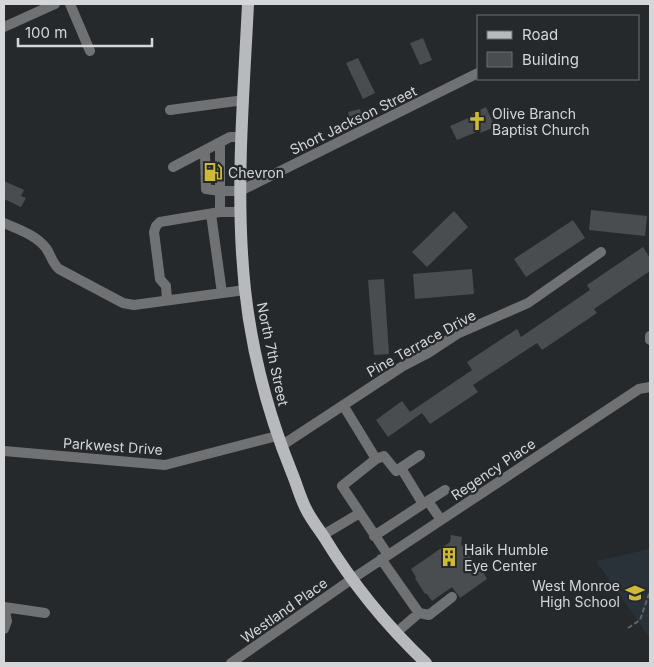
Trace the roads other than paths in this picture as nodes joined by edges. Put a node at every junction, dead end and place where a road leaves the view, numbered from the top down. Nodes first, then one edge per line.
1 (55, 4) edge
2 (70, 4) edge
3 (248, 4) edge
4 (4, 27) edge
5 (90, 51) dead end
6 (477, 73) edge
7 (244, 100) junction
8 (170, 110) dead end
9 (242, 137) junction
10 (218, 143) junction
11 (203, 151) junction
12 (173, 167) dead end
13 (220, 191) junction
14 (240, 191) junction
15 (240, 212) junction
16 (216, 213) junction
17 (4, 223) edge
18 (601, 252) dead end
19 (245, 290) junction
20 (222, 293) junction
21 (167, 300) junction
22 (650, 336) edge
23 (650, 340) edge
24 (650, 387) edge
25 (343, 405) junction
26 (279, 441) junction
27 (4, 451) edge
28 (420, 455) dead end
29 (376, 459) junction
30 (401, 468) junction
31 (445, 490) dead end
32 (426, 502) junction
33 (360, 513) junction
34 (441, 520) junction
35 (322, 535) junction
36 (374, 536) junction
37 (384, 557) junction
38 (352, 579) junction
39 (452, 597) dead end
40 (4, 607) edge
41 (45, 613) dead end
42 (419, 613) junction
43 (4, 629) edge
44 (397, 632) junction
45 (231, 663) edge
46 (426, 663) edge

1 - 4 street
2 - 5 street
3 - 7 main road, North 7th Street
6 - 14 street, Short Jackson Street
7 - 8 street
7 - 9 main road, North 7th Street
9 - 10 street
9 - 14 main road, North 7th Street
10 - 11 street
10 - 13 street
11 - 12 street
11 - 13 street
13 - 14 street
13 - 16 street
14 - 15 main road, North 7th Street
15 - 16 street
15 - 19 main road, North 7th Street
16 - 20 street
16 - 21 street
17 - 21 street
18 - 25 street, Pine Terrace Drive
19 - 20 street
19 - 26 main road, North 7th Street
20 - 21 street
22 - 23 street
24 - 34 street, Regency Place
25 - 26 street, Pine Terrace Drive
25 - 29 street
26 - 27 street, Parkwest Drive
26 - 35 main road, North 7th Street
28 - 30 street
29 - 30 street
29 - 33 street
30 - 32 street
31 - 32 street
32 - 34 street
32 - 36 street
33 - 35 street
33 - 36 street
34 - 37 street, Regency Place
35 - 38 main road, North 7th Street
36 - 37 street
37 - 38 street, Regency Place
37 - 42 street
38 - 44 main road, North 7th Street
38 - 45 street, Westland Place
39 - 42 street
40 - 41 street
40 - 43 street
42 - 44 street
44 - 46 main road, North 7th Street

